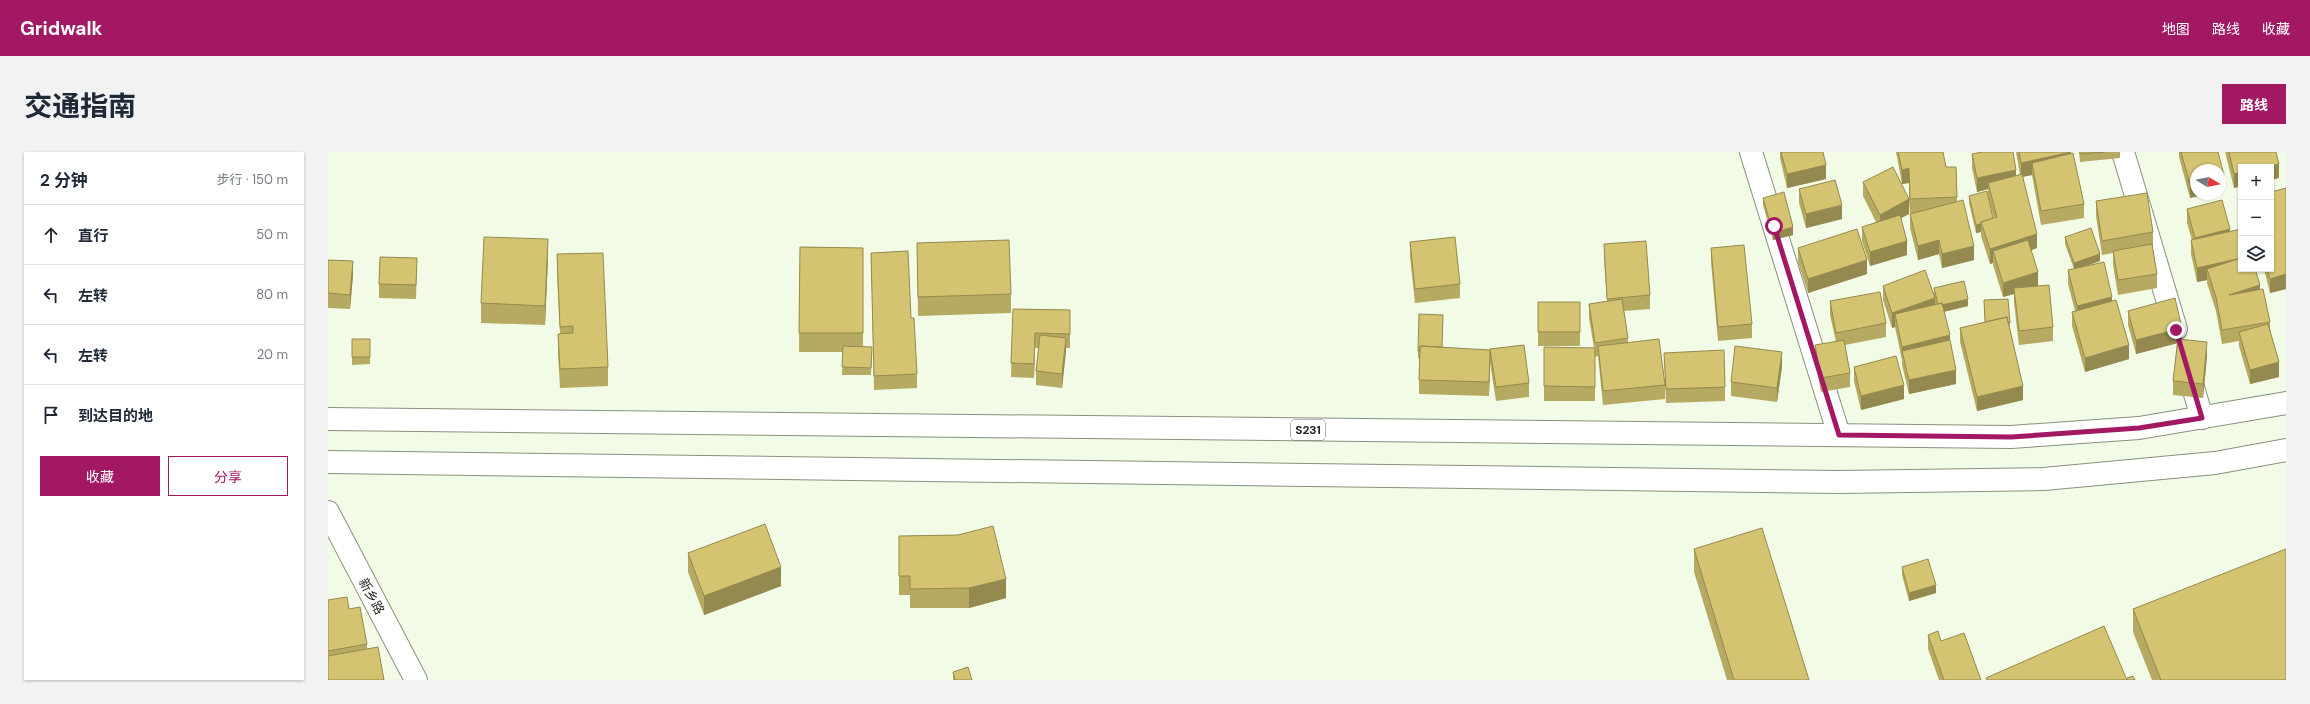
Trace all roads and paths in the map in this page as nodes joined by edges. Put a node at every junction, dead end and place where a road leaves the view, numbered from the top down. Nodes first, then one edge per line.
1 (1751, 152) edge
2 (2123, 152) edge
3 (2286, 403) edge
4 (2202, 418) junction
5 (328, 419) edge
6 (1839, 435) junction
7 (2286, 450) edge
8 (328, 462) edge
9 (328, 512) edge
10 (416, 680) edge

1 - 6 main road
2 - 4 main road
3 - 4 main road, S231
4 - 6 main road, S231
5 - 6 main road, S231
7 - 8 main road
9 - 10 main road, 新乡路

